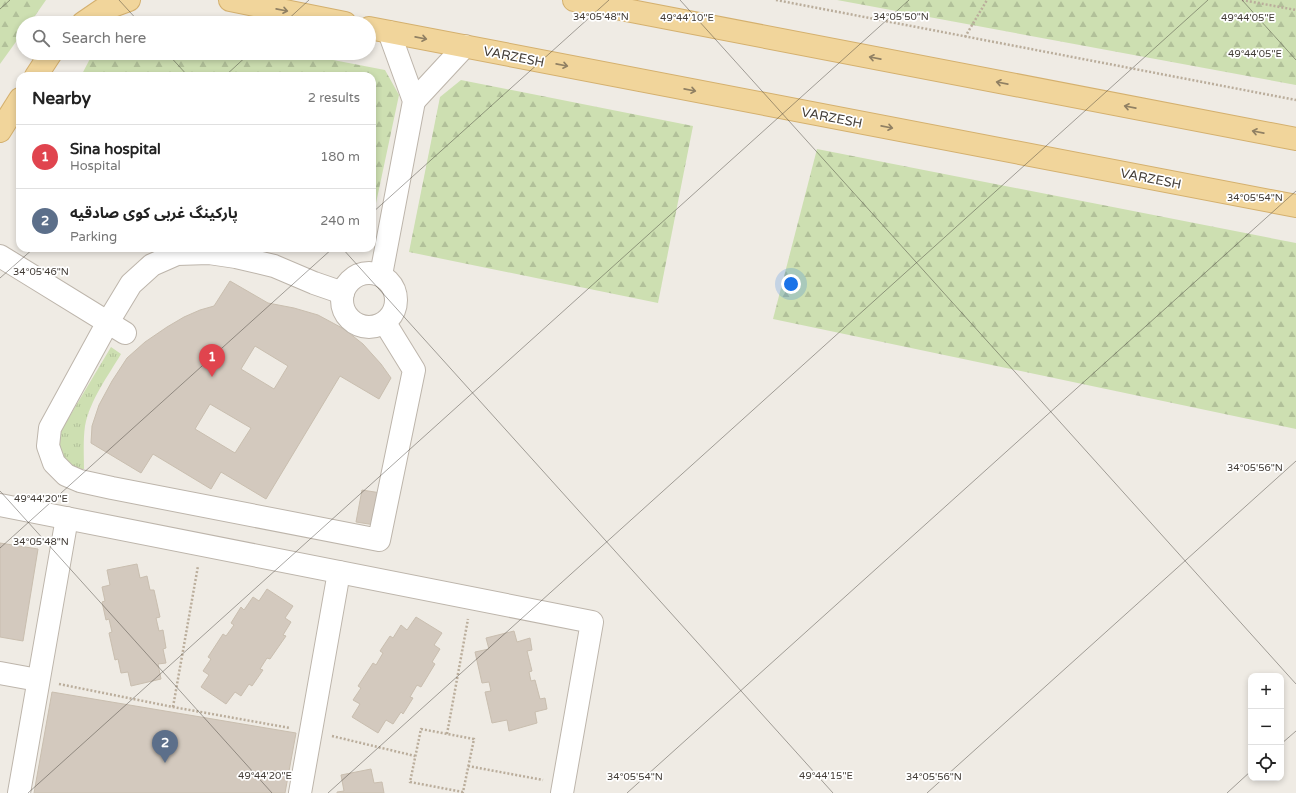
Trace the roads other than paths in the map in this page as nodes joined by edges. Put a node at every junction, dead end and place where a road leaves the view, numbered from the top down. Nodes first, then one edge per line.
1 (91, 0) edge
2 (129, 0) edge
3 (230, 0) edge
4 (574, 0) edge
5 (78, 16) edge
6 (93, 16) edge
7 (310, 16) edge
8 (379, 30) edge
9 (465, 46) junction
10 (46, 60) edge
11 (39, 72) edge
12 (414, 101) junction
13 (16, 105) edge
14 (0, 131) edge
15 (1296, 139) edge
16 (1296, 206) edge
17 (0, 256) edge
18 (381, 275) junction
19 (343, 293) junction
20 (385, 323) junction
21 (117, 328) junction
22 (0, 505) edge
23 (67, 518) junction
24 (339, 572) junction
25 (0, 673) edge
26 (38, 680) junction
27 (563, 789) edge
28 (19, 793) edge
29 (300, 793) edge

1 - 5 main road
2 - 6 main road
3 -> 7 main road
15 -> 4 main road
8 -> 9 main road, VARZESH
8 - 12 street
9 - 12 street
9 -> 16 main road, VARZESH
10 - 11 main road
12 - 18 street
13 - 14 main road
17 - 21 street
18 - 19 street
18 - 20 street
19 - 20 street
19 - 21 street
20 - 21 street
22 - 23 street
23 - 24 street
23 - 26 street
24 - 27 street
24 - 29 street
25 - 26 street
26 - 28 street

